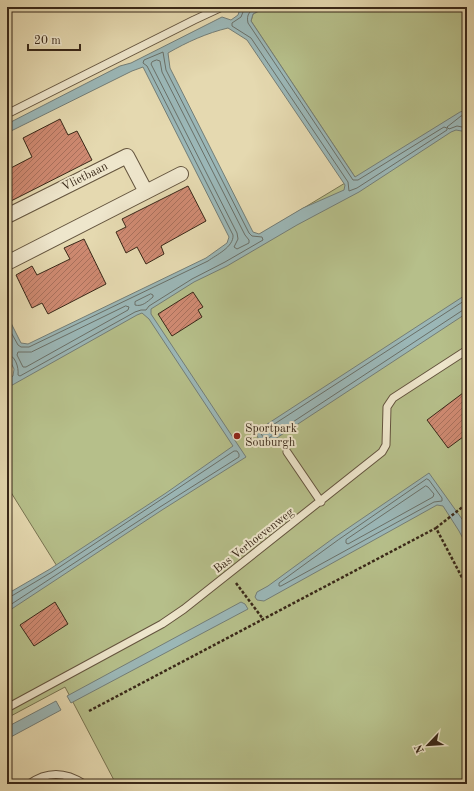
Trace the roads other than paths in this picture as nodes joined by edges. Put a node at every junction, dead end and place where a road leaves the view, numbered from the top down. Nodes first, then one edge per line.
1 (222, 7) edge
2 (7, 114) edge
3 (181, 174) dead end
4 (146, 192) junction
5 (7, 216) edge
6 (7, 263) edge
7 (467, 350) edge
8 (286, 452) dead end
9 (321, 502) junction
10 (7, 708) edge
11 (28, 784) edge
12 (84, 784) edge

1 - 2 lane
3 - 4 street
4 - 5 street, Vlietbaan
4 - 6 street
7 - 9 lane, Bas Verhoevenweg
8 - 9 lane
9 - 10 lane, Bas Verhoevenweg
11 - 12 lane

